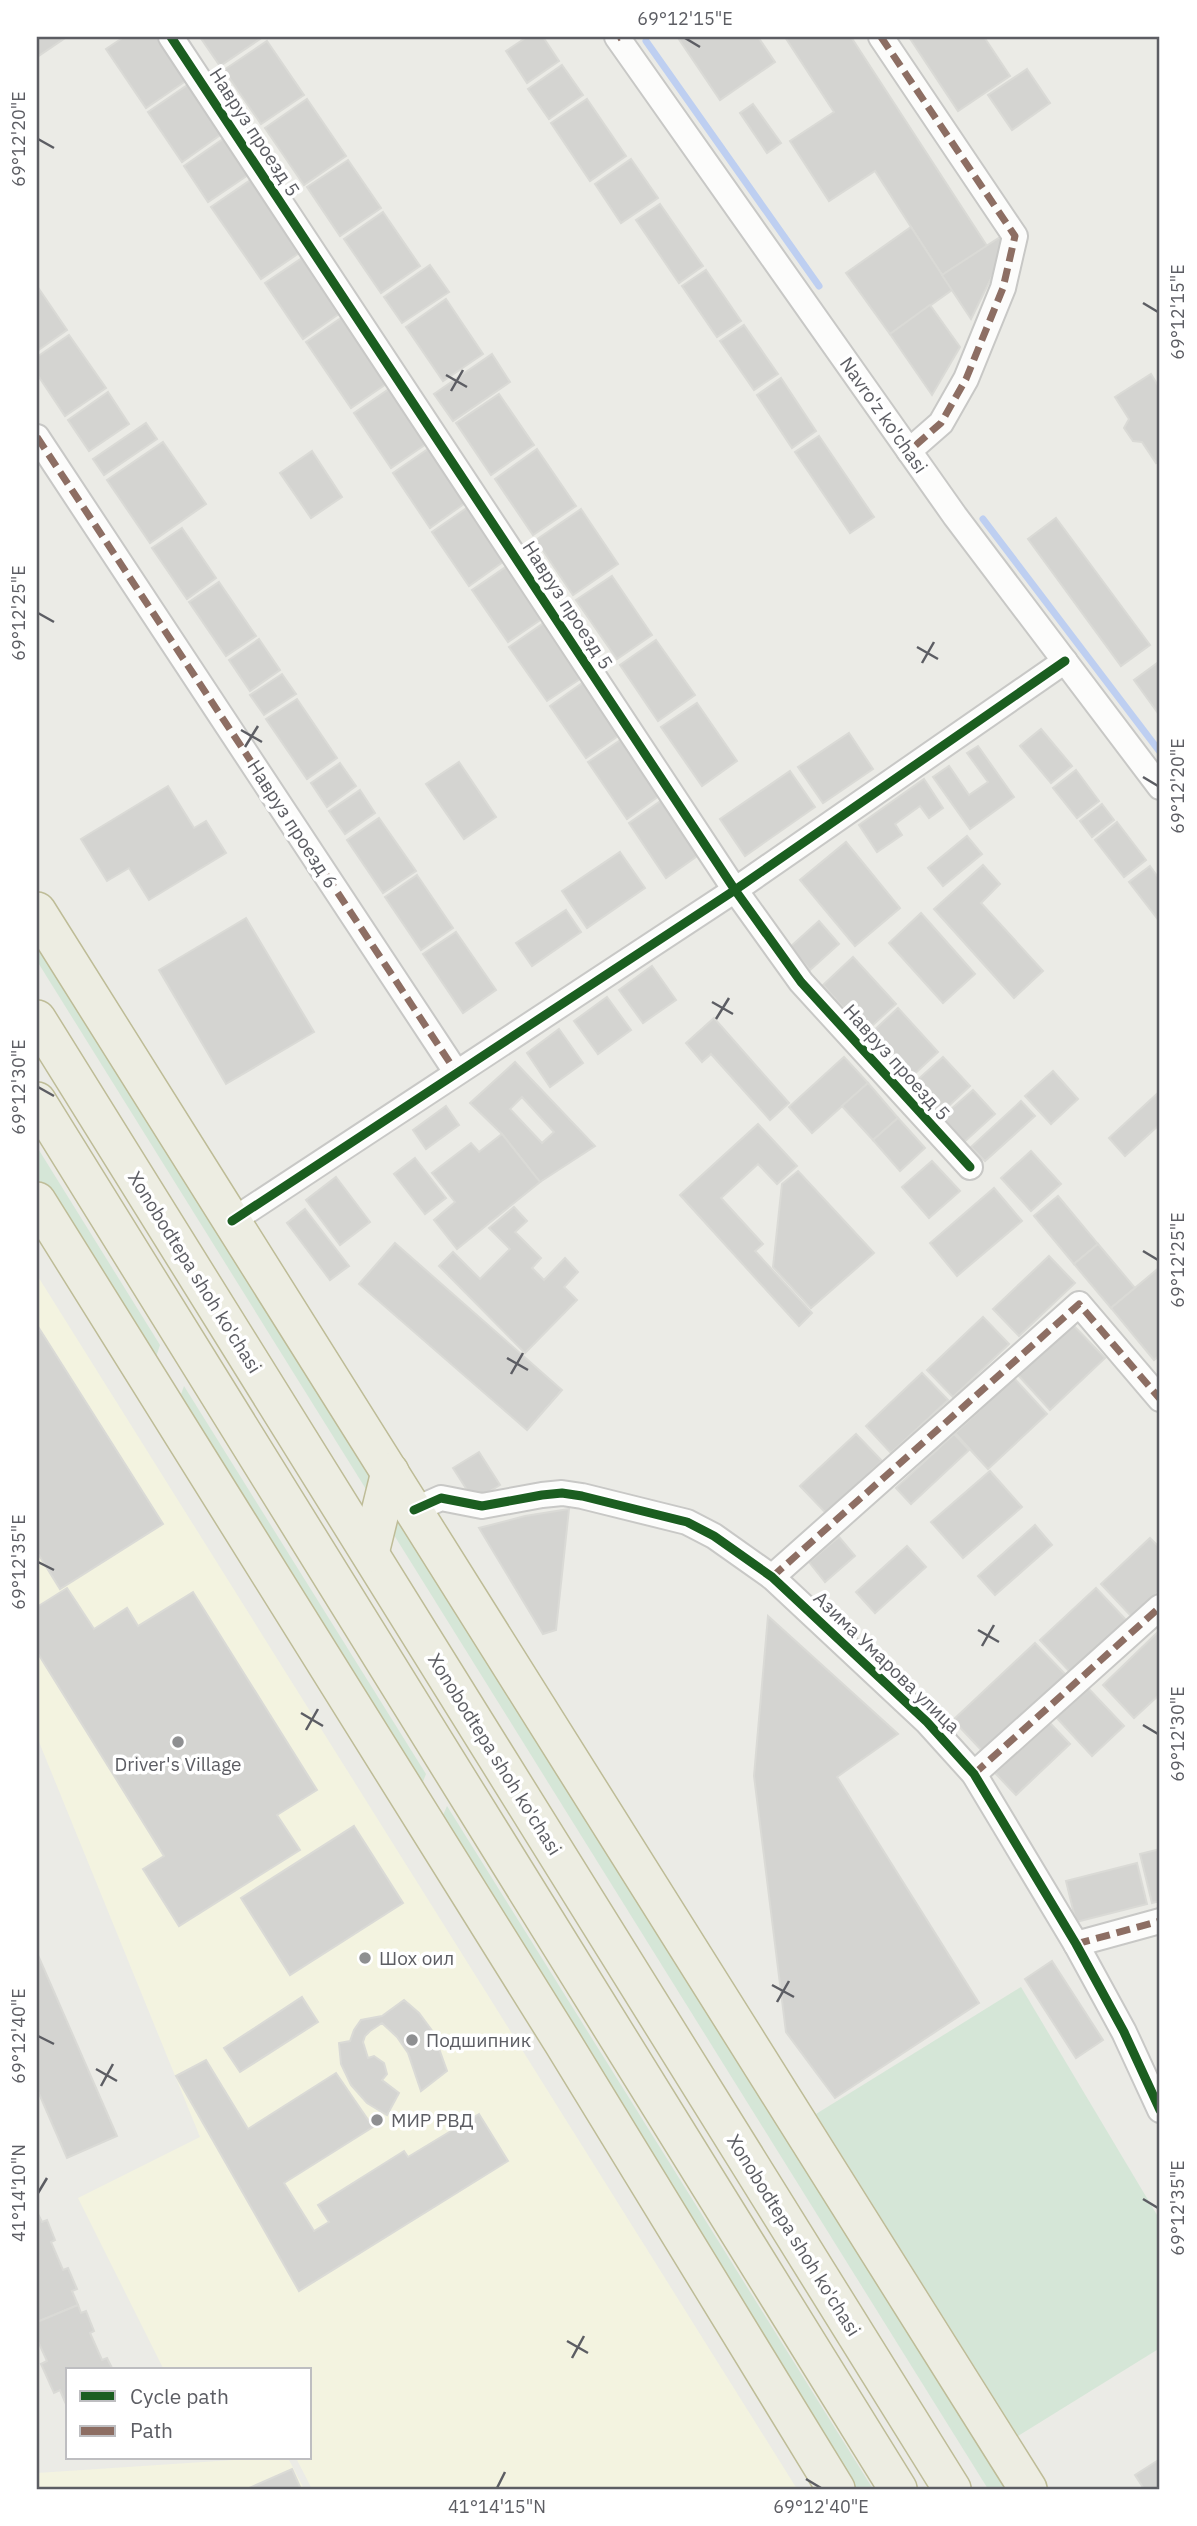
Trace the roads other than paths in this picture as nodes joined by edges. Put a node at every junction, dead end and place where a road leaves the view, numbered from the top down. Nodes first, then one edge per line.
1 (171, 37) edge
2 (618, 37) edge
3 (881, 37) edge
4 (37, 437) edge
5 (909, 451) junction
6 (1065, 661) junction
7 (1160, 787) edge
8 (735, 890) junction
9 (37, 911) edge
10 (37, 1019) edge
11 (456, 1072) junction
12 (37, 1101) edge
13 (970, 1167) dead end
14 (37, 1201) edge
15 (232, 1221) junction
16 (167, 1312) junction
17 (1160, 1399) edge
18 (168, 1411) junction
19 (390, 1472) junction
20 (414, 1510) junction
21 (370, 1553) junction
22 (772, 1577) junction
23 (1160, 1607) edge
24 (437, 1746) junction
25 (974, 1774) junction
26 (432, 1833) junction
27 (1160, 1921) edge
28 (1076, 1944) junction
29 (1160, 2110) edge
30 (836, 2489) edge
31 (898, 2489) edge
32 (952, 2489) edge
33 (1028, 2489) edge

1 - 8 street, Навруз проезд 5
2 - 5 street, Navro'z ko'chasi
3 - 5 street
4 - 11 street, Навруз проезд 6
5 - 6 street, Navro'z ko'chasi
6 - 7 street, Navro'z ko'chasi
6 - 8 street
8 - 11 street
8 - 13 street, Навруз проезд 5
9 - 15 highway
10 - 21 highway, Xonobodtepa shoh ko'chasi
11 - 15 street
12 - 16 highway
14 - 18 highway
15 - 19 highway
16 - 18 highway
16 - 24 highway
17 - 22 street
18 - 26 highway
19 - 20 highway
19 - 21 highway
20 - 22 street, Азима Умарова улица
20 - 33 highway
21 - 32 highway, Xonobodtepa shoh ko'chasi
22 - 25 street, Азима Умарова улица
23 - 25 street
24 - 26 highway
24 - 31 highway
25 - 28 street, Азима Умарова улица
26 - 30 highway
27 - 28 street
28 - 29 street, Азима Умарова улица

